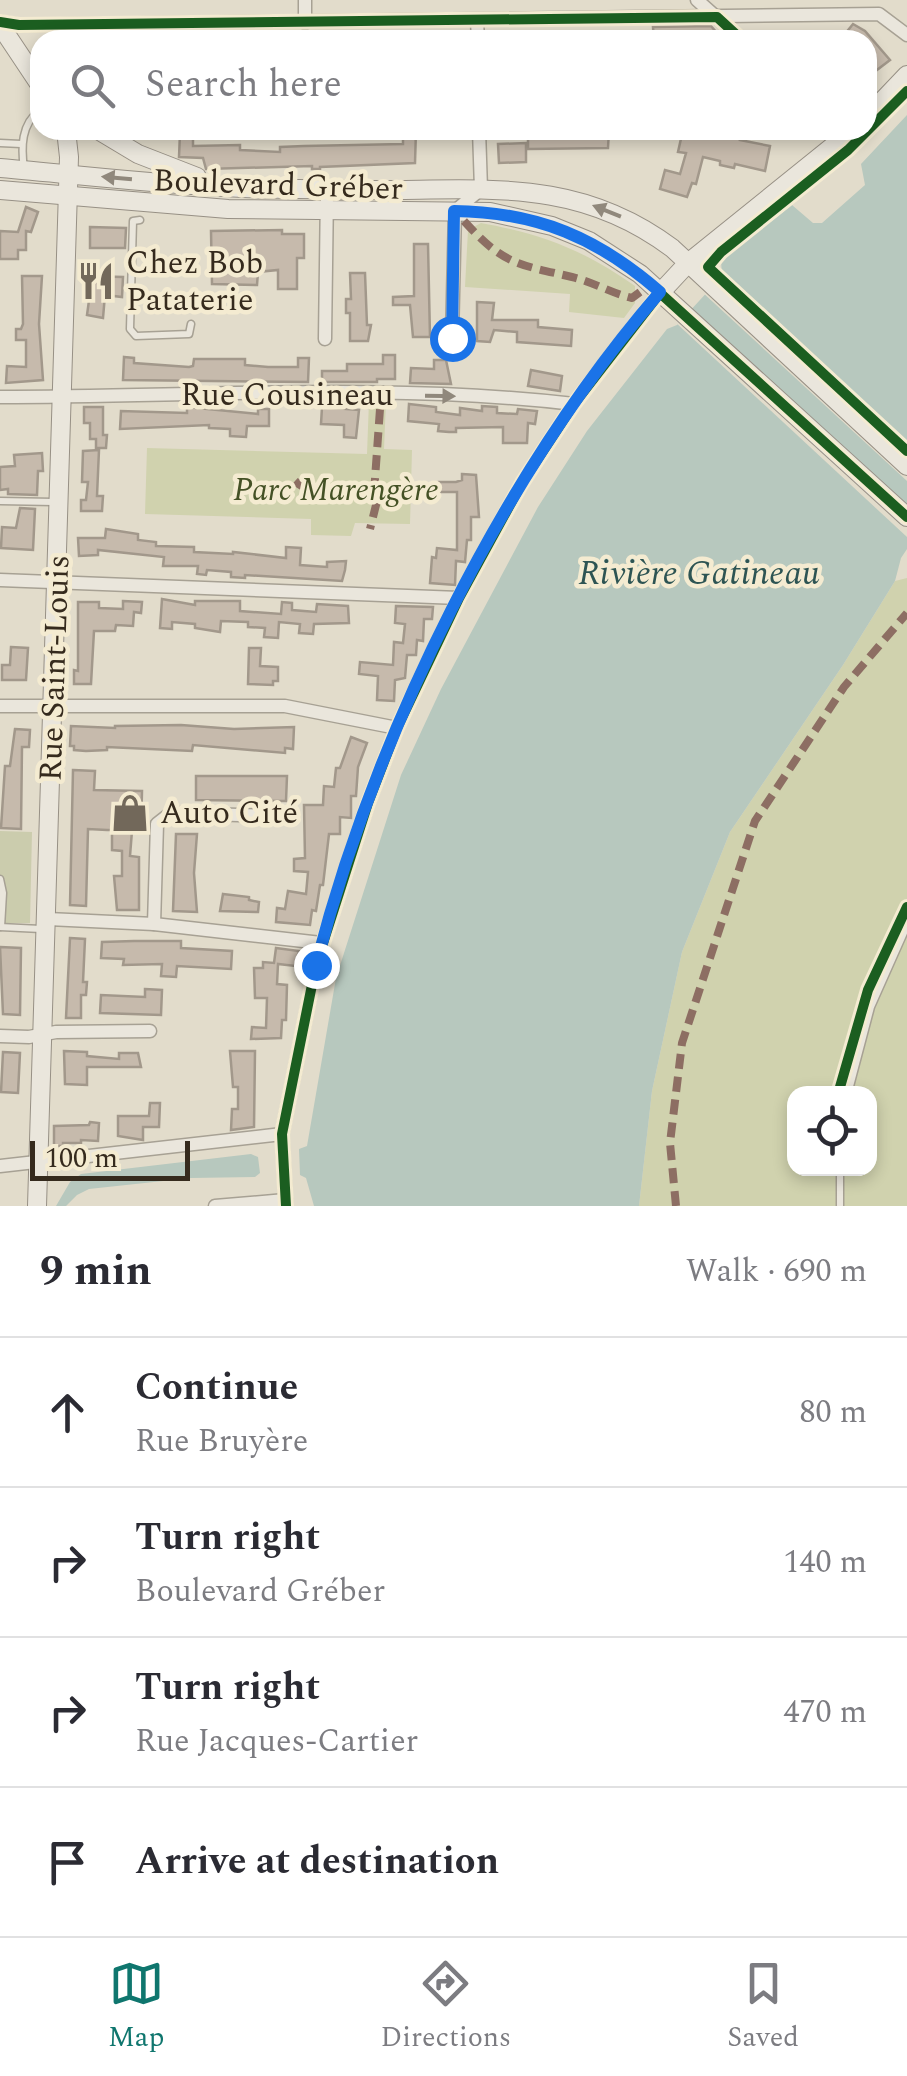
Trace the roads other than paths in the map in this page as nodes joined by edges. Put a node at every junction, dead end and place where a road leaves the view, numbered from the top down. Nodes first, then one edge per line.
1 (305, 0) edge
2 (697, 0) edge
3 (879, 7) edge
4 (754, 16) junction
5 (717, 17) junction
6 (477, 21) junction
7 (0, 23) edge
8 (305, 23) junction
9 (477, 30) edge
10 (732, 30) edge
11 (745, 30) edge
12 (907, 35) edge
13 (18, 52) junction
14 (30, 64) edge
15 (30, 69) edge
16 (907, 75) edge
17 (877, 106) edge
18 (30, 121) edge
19 (66, 140) edge
20 (115, 140) edge
21 (480, 140) edge
22 (838, 140) edge
23 (0, 143) edge
24 (21, 144) junction
25 (0, 168) edge
26 (24, 170) junction
27 (68, 174) junction
28 (236, 188) junction
29 (480, 189) junction
30 (0, 190) edge
31 (327, 191) junction
32 (68, 196) junction
33 (454, 211) junction
34 (325, 212) junction
35 (140, 220) dead end
36 (688, 263) junction
37 (660, 292) junction
38 (192, 324) dead end
39 (452, 338) dead end
40 (325, 340) dead end
41 (0, 397) edge
42 (62, 397) junction
43 (574, 404) junction
44 (907, 466) edge
45 (0, 501) edge
46 (60, 502) junction
47 (907, 517) edge
48 (0, 580) edge
49 (56, 580) junction
50 (459, 598) junction
51 (0, 706) edge
52 (54, 706) junction
53 (397, 728) junction
54 (274, 816) dead end
55 (0, 878) edge
56 (48, 924) junction
57 (154, 924) junction
58 (907, 926) edge
59 (1, 927) edge
60 (321, 944) junction
61 (150, 1031) dead end
62 (44, 1034) junction
63 (0, 1036) edge
64 (850, 1086) edge
65 (282, 1134) junction
66 (39, 1161) junction
67 (0, 1166) edge
68 (840, 1176) edge
69 (285, 1203) edge
70 (37, 1206) edge
71 (215, 1206) edge
72 (840, 1206) edge

1 - 8 street
2 - 5 street
3 - 4 street
3 - 12 street
4 - 5 street
4 - 11 street
5 - 6 street
5 - 10 street
6 - 8 street
6 - 9 street
7 - 8 street
7 - 13 main road
13 - 14 main road
13 - 15 main road
16 - 17 main road
18 - 24 lane
19 - 27 main road, Rue Saint-Louis
20 - 28 main road
21 - 29 street
22 - 36 main road
23 - 24 lane
24 - 26 lane
25 - 26 main road, Boulevard Gréber
26 - 27 main road, Boulevard Gréber
28 -> 27 main road, Boulevard Gréber
27 - 32 main road, Rue Saint-Louis
28 - 31 main road, Boulevard Gréber
29 - 31 main road, Boulevard Gréber
29 - 33 street
36 -> 29 main road, Boulevard Gréber
30 - 32 main road, Boulevard Gréber
31 - 34 street
32 - 34 main road, Boulevard Gréber
32 - 42 main road, Rue Saint-Louis
33 - 34 main road, Boulevard Gréber
33 - 37 main road, Boulevard Gréber
33 - 39 street
34 - 40 street
35 - 38 lane
36 - 37 main road
36 - 44 main road, Boulevard Gréber
37 - 43 street
37 - 47 main road, Boulevard Gréber
41 - 42 street, Rue Cousineau
42 -> 43 street, Rue Cousineau
42 - 46 main road, Rue Saint-Louis
43 - 50 street
45 - 46 lane
46 - 49 main road, Rue Saint-Louis
48 - 49 street
49 - 50 street
49 - 52 main road, Rue Saint-Louis
50 - 53 street
51 - 52 street
52 - 53 street
52 - 56 main road, Rue Saint-Louis
53 - 60 street
54 - 57 street
55 - 59 lane
56 - 57 street
56 - 59 lane
56 - 62 main road, Rue Saint-Louis
57 - 60 street
58 - 64 lane
60 - 65 street
61 - 62 street
62 - 63 street
62 - 66 main road, Rue Saint-Louis
65 - 66 street
65 - 69 street
66 - 67 street
66 - 70 main road, Rue Saint-Louis
68 - 72 lane
69 - 71 street

